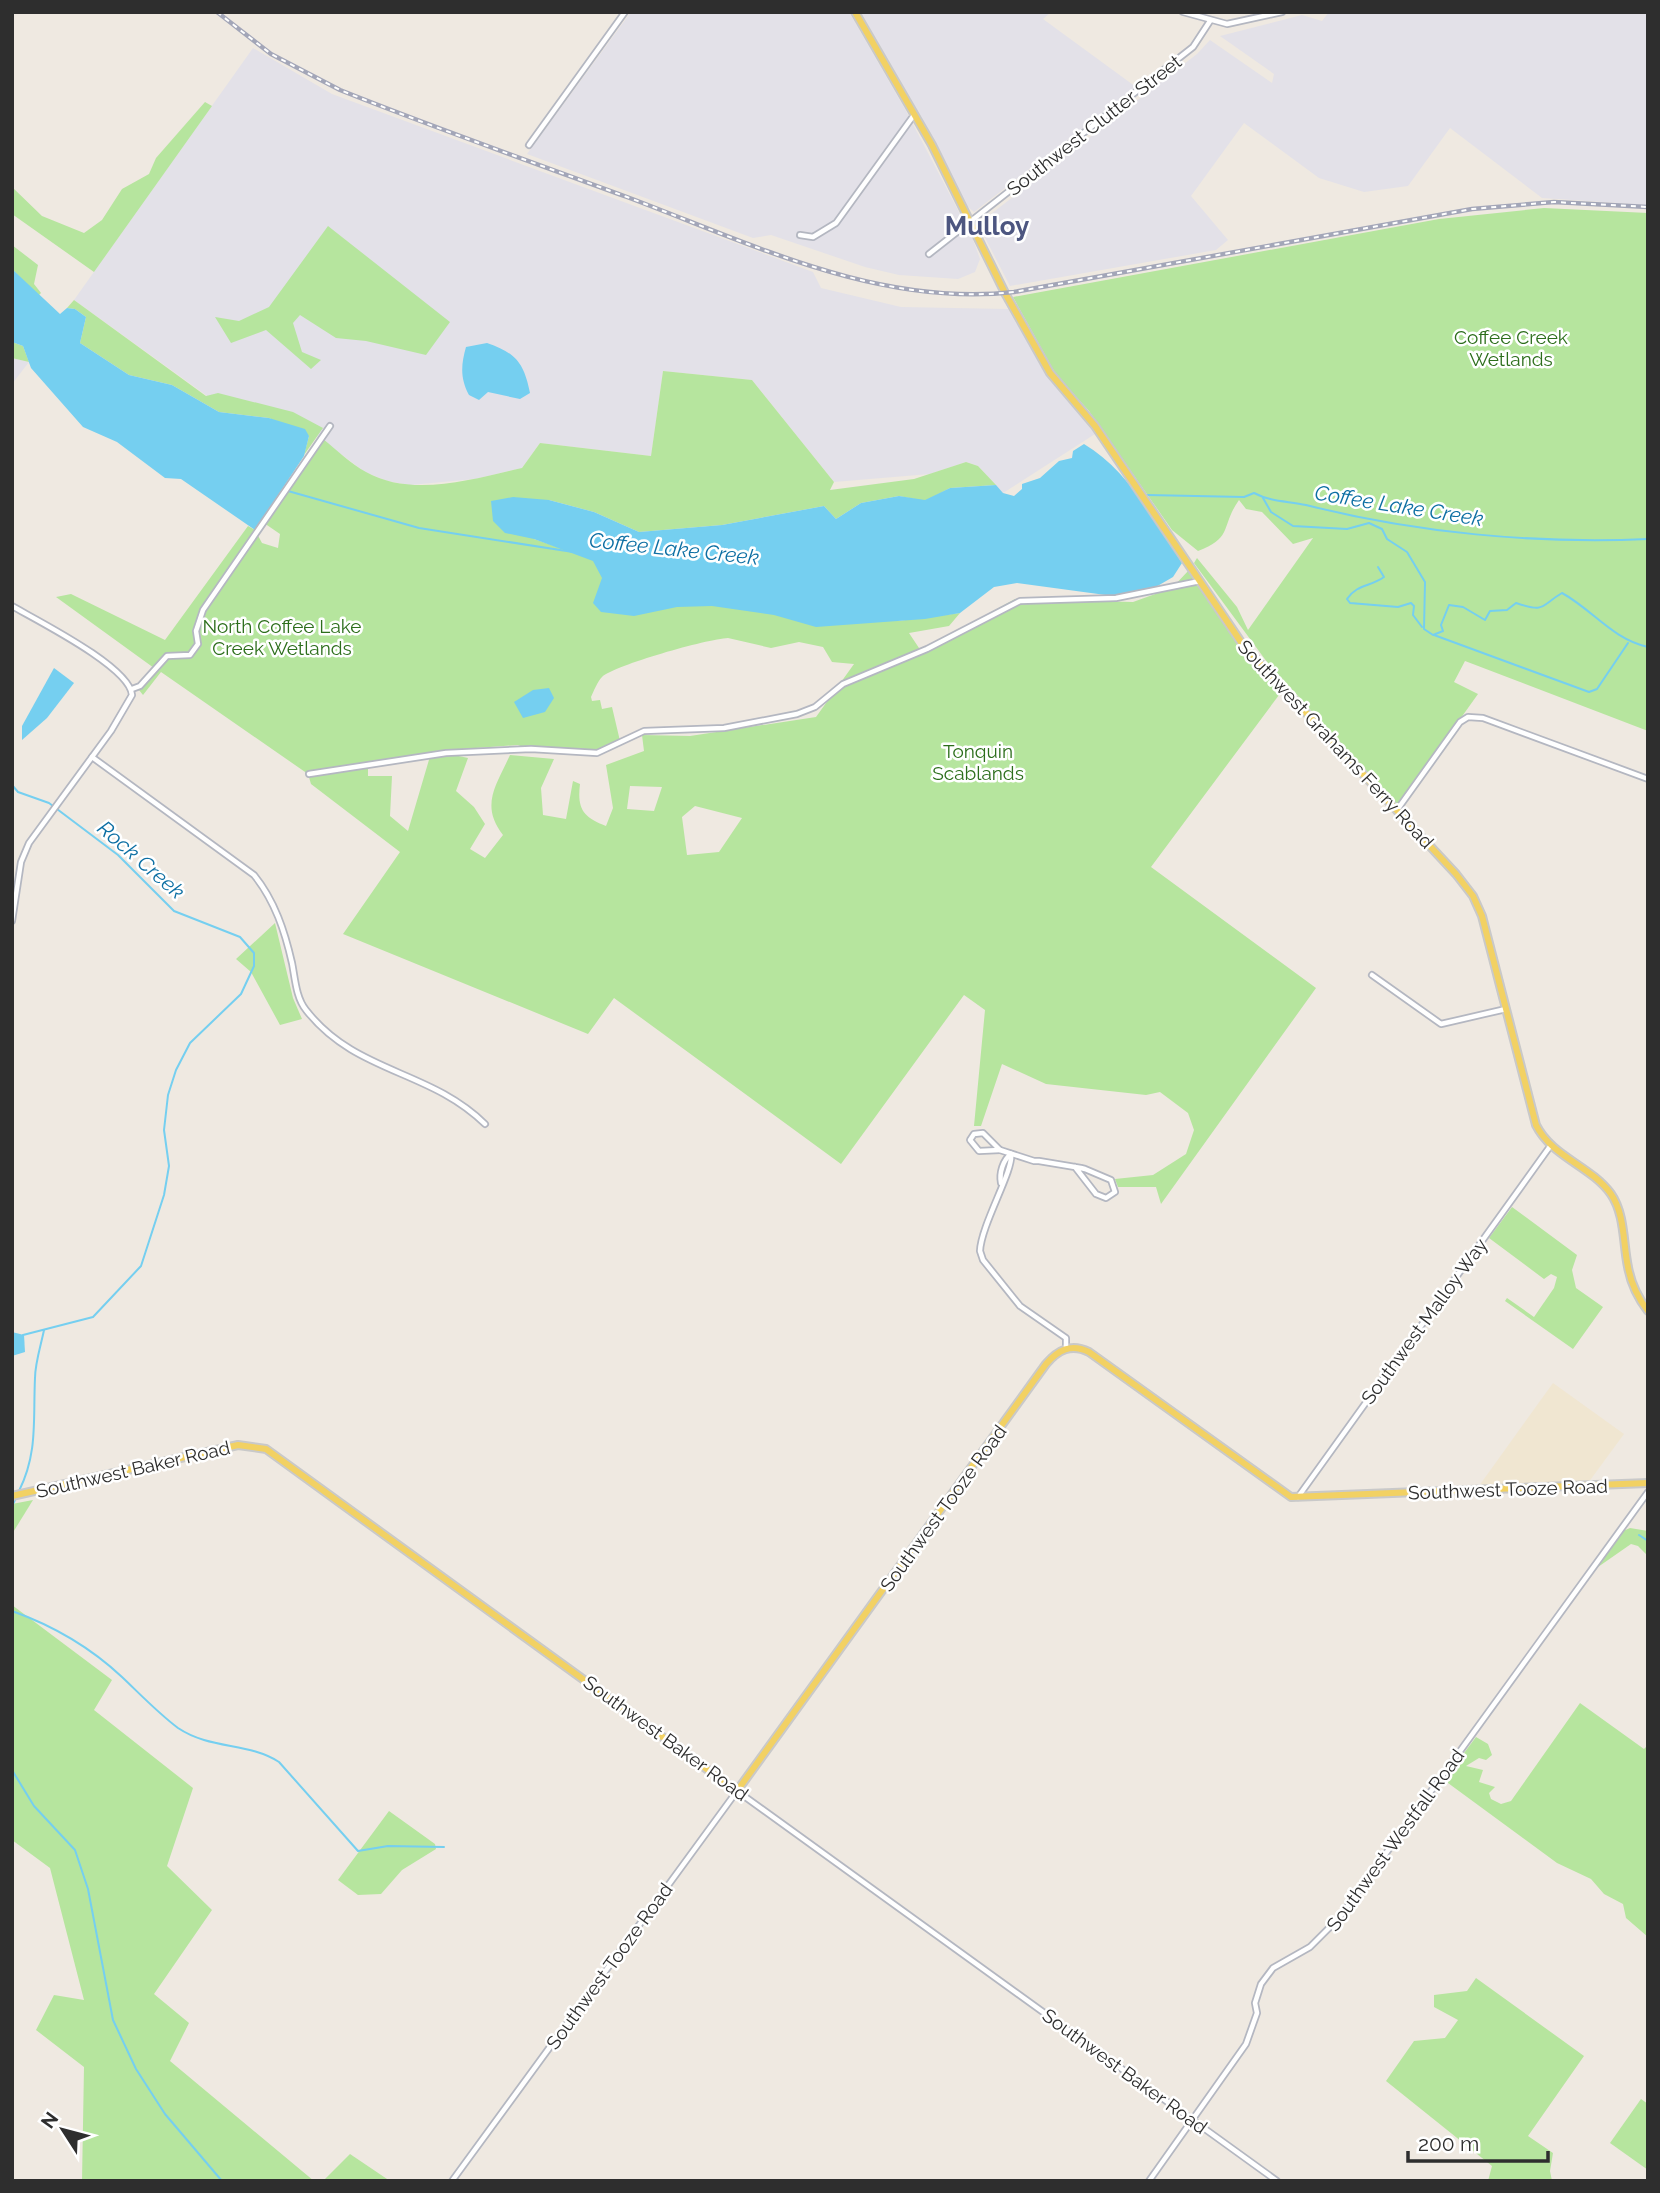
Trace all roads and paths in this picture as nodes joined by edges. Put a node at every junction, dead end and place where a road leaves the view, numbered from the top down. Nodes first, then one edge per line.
1 (625, 12) edge
2 (855, 12) edge
3 (1183, 12) edge
4 (1282, 12) edge
5 (1210, 22) junction
6 (914, 115) junction
7 (529, 145) dead end
8 (971, 223) junction
9 (800, 235) dead end
10 (929, 254) dead end
11 (330, 426) dead end
12 (1200, 581) junction
13 (12, 606) edge
14 (132, 689) junction
15 (92, 757) junction
16 (309, 774) dead end
17 (1648, 779) edge
18 (1397, 811) junction
19 (12, 921) edge
20 (1372, 975) dead end
21 (1506, 1009) junction
22 (485, 1124) dead end
23 (1551, 1145) junction
24 (1000, 1150) junction
25 (1012, 1154) junction
26 (1076, 1167) junction
27 (1648, 1311) edge
28 (1066, 1348) junction
29 (1648, 1483) edge
30 (1648, 1492) edge
31 (12, 1496) edge
32 (1298, 1498) junction
33 (737, 1791) junction
34 (1193, 2121) junction
35 (452, 2181) edge
36 (1149, 2181) edge
37 (1277, 2181) edge

1 - 7 street
2 - 6 main road, Southwest Grahams Ferry Road
3 - 5 street
4 - 5 street
5 - 8 street, Southwest Clutter Street
6 - 8 main road, Southwest Grahams Ferry Road
6 - 9 street
8 - 10 street, Southwest Clutter Street
8 - 12 main road, Southwest Grahams Ferry Road
11 - 14 street
12 - 16 street
12 - 18 main road, Southwest Grahams Ferry Road
13 - 14 street
14 - 15 street
15 - 19 street
15 - 22 street
17 - 18 street
18 - 21 main road, Southwest Grahams Ferry Road
20 - 21 street
21 - 23 main road, Southwest Grahams Ferry Road
23 - 27 main road, Southwest Grahams Ferry Road
23 - 32 street, Southwest Malloy Way
24 - 24 street
24 - 25 street
25 - 26 street
25 - 28 street
26 - 26 street
28 - 32 main road, Southwest Tooze Road
28 - 33 main road, Southwest Tooze Road
29 - 32 main road, Southwest Tooze Road
30 - 34 street, Southwest Westfall Road
31 - 33 main road, Southwest Baker Road
33 - 34 street, Southwest Baker Road
33 - 35 street, Southwest Tooze Road
34 - 36 street, Southwest Westfall Road
34 - 37 street, Southwest Baker Road

